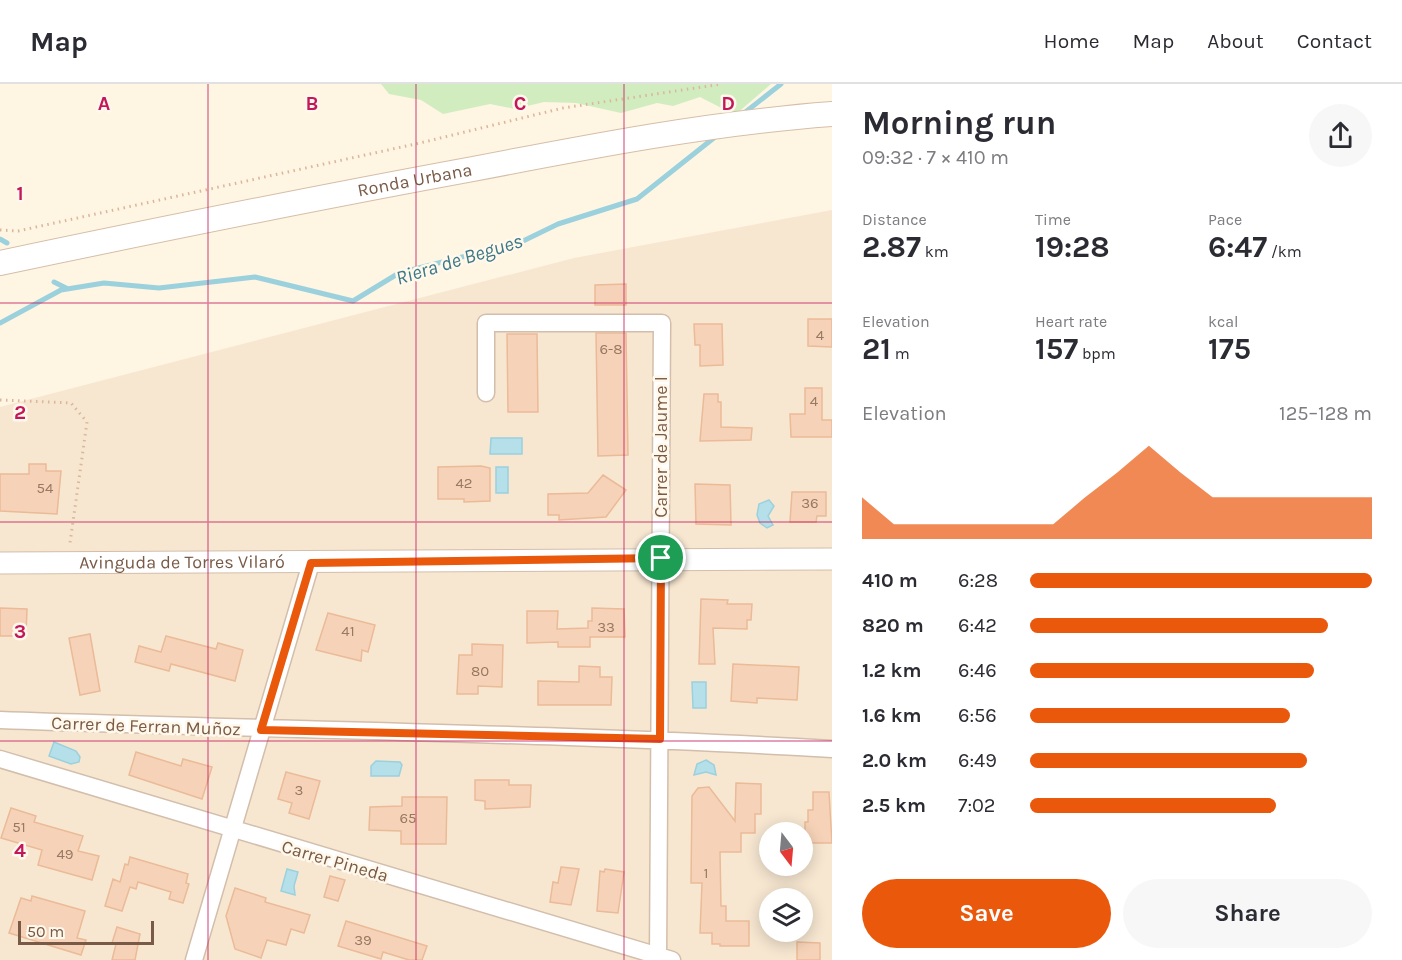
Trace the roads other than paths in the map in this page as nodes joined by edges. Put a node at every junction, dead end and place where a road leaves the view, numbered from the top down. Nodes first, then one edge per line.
1 (832, 114) edge
2 (0, 263) edge
3 (486, 393) dead end
4 (661, 558) junction
5 (832, 559) edge
6 (0, 563) edge
7 (311, 563) junction
8 (0, 720) edge
9 (261, 730) junction
10 (660, 739) junction
11 (832, 749) edge
12 (0, 759) edge
13 (232, 831) junction
14 (662, 959) edge
15 (194, 960) edge

1 - 2 main road, Ronda Urbana
3 - 4 street, Carrer de Jaume I
4 - 5 street, Avinguda de Torres Vilaró
4 - 7 street, Avinguda de Torres Vilaró
4 - 10 street, Carrer de Jaume I
6 - 7 street, Avinguda de Torres Vilaró
7 - 9 street
8 - 9 street, Carrer de Ferran Muñoz
9 - 10 street, Carrer de Ferran Muñoz
9 - 13 street
10 - 11 street, Carrer de Ferran Muñoz
10 - 14 street, Carrer de Jaume I
12 - 13 street, Carrer Pineda
13 - 14 street, Carrer Pineda
13 - 15 street

